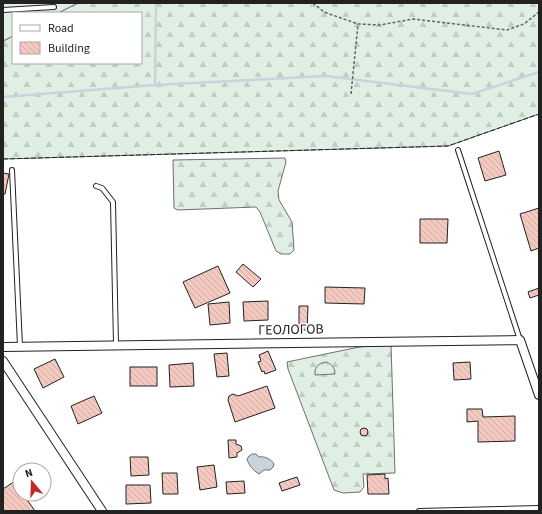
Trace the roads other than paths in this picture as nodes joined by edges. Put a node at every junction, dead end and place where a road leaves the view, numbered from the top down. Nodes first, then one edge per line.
1 (54, 7) dead end
2 (3, 10) edge
3 (458, 150) dead end
4 (12, 170) dead end
5 (96, 186) dead end
6 (520, 340) junction
7 (116, 344) junction
8 (20, 346) junction
9 (3, 347) edge
10 (3, 361) edge
11 (539, 395) edge
12 (539, 508) edge
13 (102, 511) edge
14 (419, 511) edge

1 - 2 lane
3 - 6 lane
4 - 8 lane
5 - 7 lane
6 - 7 street, ГЕОЛОГОВ
6 - 11 street
7 - 8 street, ГЕОЛОГОВ
8 - 9 street, ГЕОЛОГОВ
10 - 13 street
12 - 14 lane

